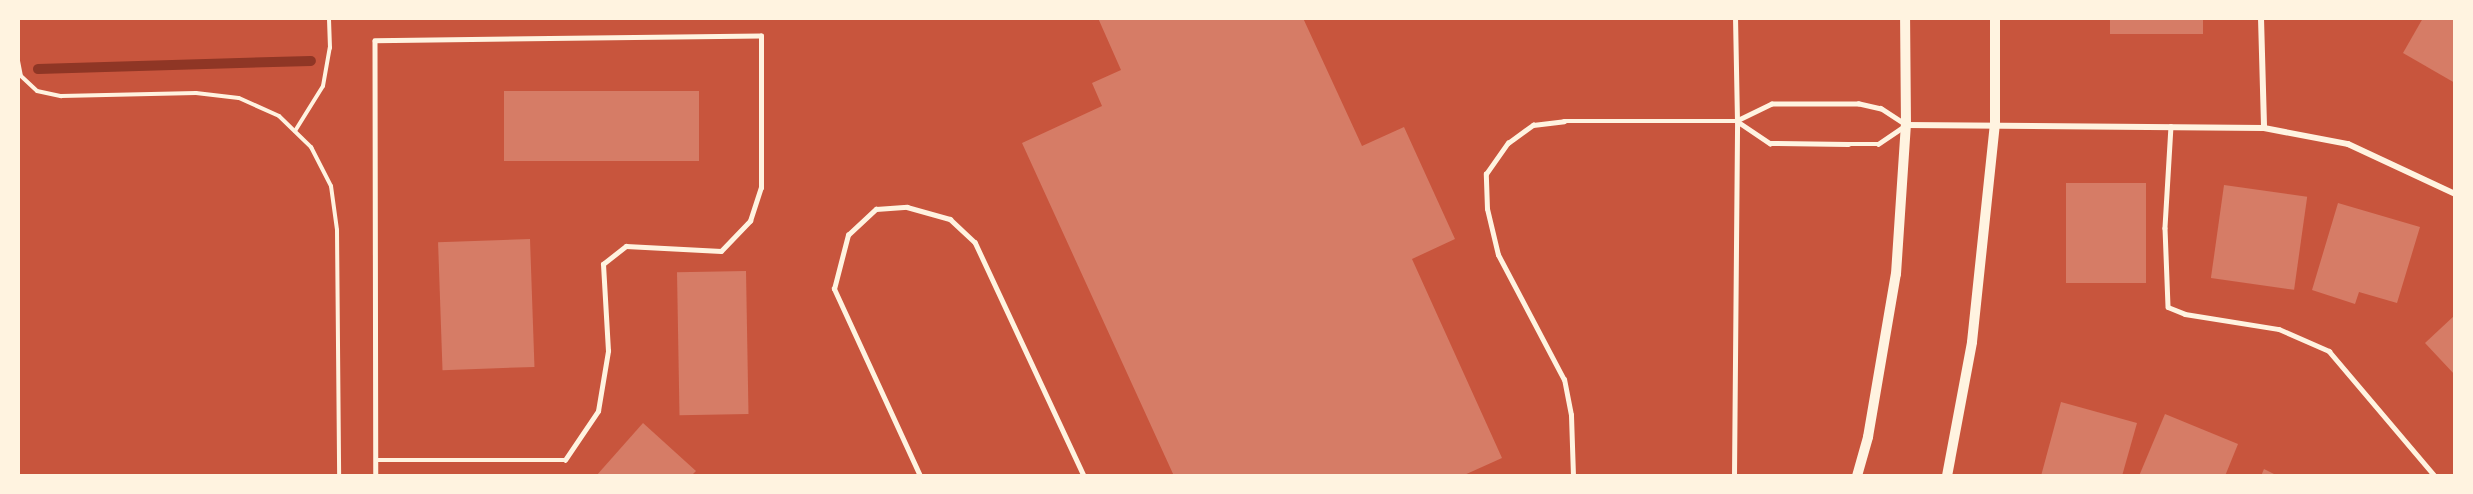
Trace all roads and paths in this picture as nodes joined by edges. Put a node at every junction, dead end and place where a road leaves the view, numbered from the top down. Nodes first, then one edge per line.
1 (329, 18) edge
2 (1736, 18) edge
3 (1905, 18) edge
4 (1995, 18) edge
5 (2261, 18) edge
6 (18, 62) edge
7 (1737, 121) junction
8 (1995, 124) junction
9 (1906, 125) junction
10 (2171, 126) junction
11 (2264, 128) junction
12 (295, 131) junction
13 (2455, 194) edge
14 (376, 460) junction
15 (339, 476) edge
16 (376, 476) edge
17 (920, 476) edge
18 (1084, 476) edge
19 (1573, 476) edge
20 (1734, 476) edge
21 (1857, 476) edge
22 (1947, 476) edge
23 (2435, 476) edge

1 - 12 path
2 - 7 lane
3 - 9 street
4 - 8 street
5 - 11 street
6 - 12 path
7 - 9 lane
7 - 9 lane
7 - 19 lane
7 - 20 lane
8 - 9 street
8 - 10 street
8 - 22 street
9 - 21 street
10 - 11 street
10 - 23 lane
11 - 13 street
12 - 15 path
14 - 14 lane
14 - 16 lane
17 - 18 lane

